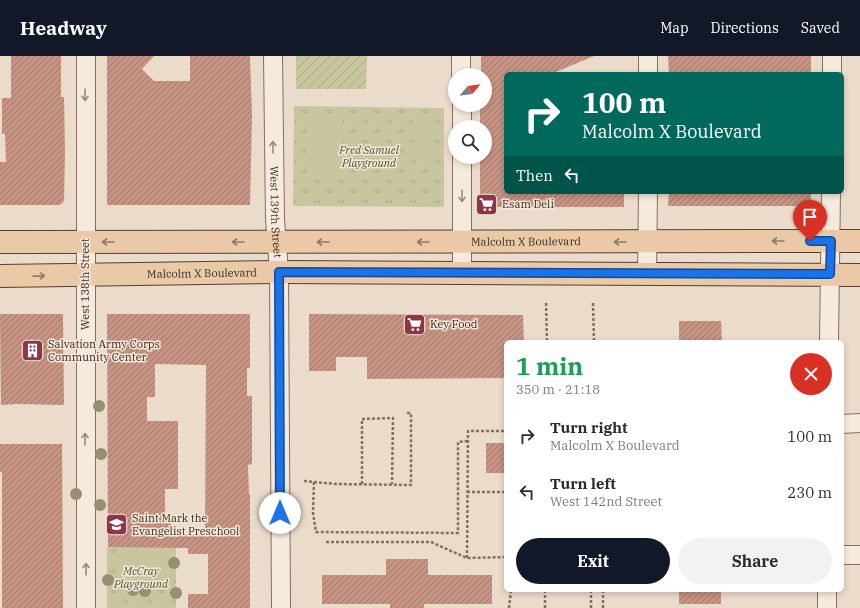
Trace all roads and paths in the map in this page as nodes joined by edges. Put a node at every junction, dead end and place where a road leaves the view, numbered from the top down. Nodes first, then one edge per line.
1 (86, 56) edge
2 (273, 56) edge
3 (461, 56) edge
4 (648, 56) edge
5 (832, 56) edge
6 (461, 68) edge
7 (648, 72) edge
8 (832, 72) edge
9 (462, 164) edge
10 (648, 194) edge
11 (832, 194) edge
12 (831, 241) junction
13 (0, 242) edge
14 (85, 242) junction
15 (277, 242) junction
16 (462, 242) junction
17 (648, 242) junction
18 (860, 242) edge
19 (279, 272) junction
20 (462, 274) junction
21 (647, 274) junction
22 (830, 274) junction
23 (85, 275) junction
24 (860, 275) edge
25 (0, 276) edge
26 (546, 303) dead end
27 (593, 303) dead end
28 (547, 340) edge
29 (594, 340) edge
30 (829, 340) edge
31 (405, 413) dead end
32 (860, 423) edge
33 (844, 424) edge
34 (504, 431) edge
35 (468, 441) junction
36 (304, 481) dead end
37 (314, 482) junction
38 (362, 484) junction
39 (392, 484) junction
40 (467, 492) junction
41 (504, 492) edge
42 (326, 542) dead end
43 (860, 554) edge
44 (844, 555) edge
45 (504, 557) edge
46 (467, 558) junction
47 (511, 592) edge
48 (545, 592) edge
49 (591, 592) edge
50 (603, 592) edge
51 (827, 592) edge
52 (86, 608) edge
53 (281, 608) edge
54 (509, 608) edge
55 (545, 608) edge
56 (591, 608) edge
57 (603, 608) edge
58 (827, 608) edge

1 -> 14 street, West 138th Street
15 -> 2 street, West 139th Street
3 - 6 street
4 - 7 street
5 - 8 street
9 -> 16 street
10 - 17 street
11 - 12 street
12 -> 17 main road, Malcolm X Boulevard
12 - 18 main road, Malcolm X Boulevard
12 - 22 street
13 - 14 main road, Malcolm X Boulevard
15 -> 14 main road, Malcolm X Boulevard
14 - 23 street, West 138th Street
16 -> 15 main road, Malcolm X Boulevard
15 - 19 street, West 139th Street
17 -> 16 main road, Malcolm X Boulevard
16 - 20 street
17 - 21 street
19 - 20 main road, Malcolm X Boulevard
19 - 23 main road, Malcolm X Boulevard
19 - 53 street, West 139th Street
20 - 21 main road, Malcolm X Boulevard
21 - 22 main road, Malcolm X Boulevard
22 - 24 main road, Malcolm X Boulevard
22 - 30 street
25 -> 23 main road, Malcolm X Boulevard
52 -> 23 street, West 138th Street
26 - 28 path
27 - 29 path
31 - 39 path
32 - 33 street
34 - 35 path
35 - 37 path
35 - 40 path
36 - 37 path
37 - 38 path
38 - 39 path
38 - 39 path
40 - 41 path
40 - 46 path
42 - 46 path
43 - 44 street
45 - 46 path
47 - 54 path
48 - 55 path
49 - 56 path
50 - 57 path
51 - 58 street

